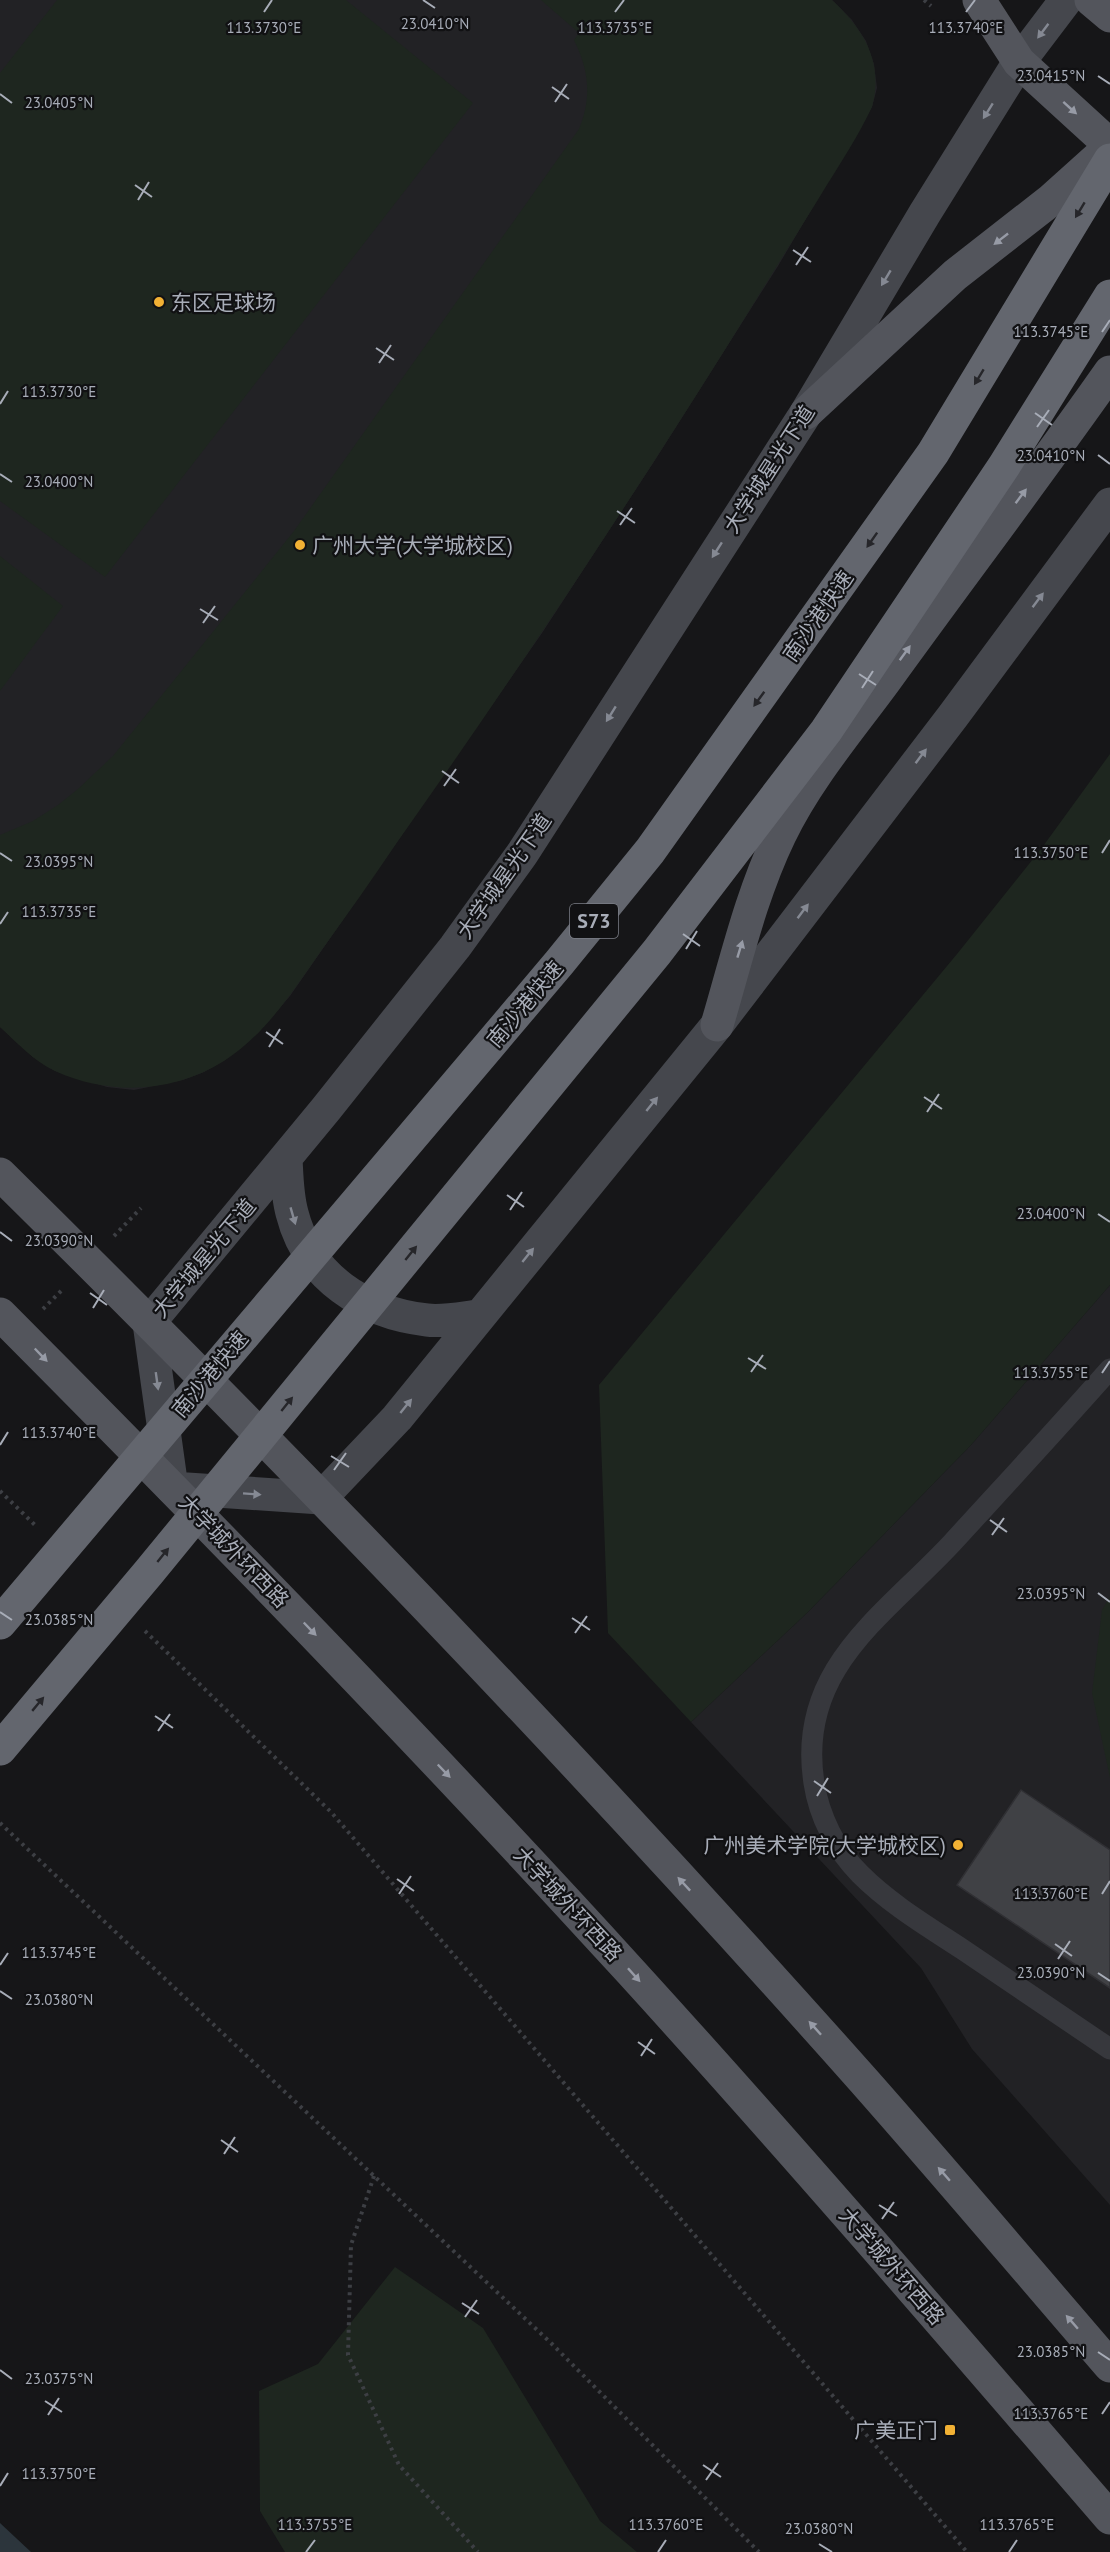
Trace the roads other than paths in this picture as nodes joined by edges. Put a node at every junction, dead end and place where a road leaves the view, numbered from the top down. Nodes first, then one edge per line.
1 (980, 0) edge
2 (1065, 0) edge
3 (1091, 0) edge
4 (1110, 16) edge
5 (1019, 62) junction
6 (1110, 146) edge
7 (1110, 160) edge
8 (1110, 296) edge
9 (1110, 372) edge
10 (806, 413) junction
11 (1110, 504) edge
12 (717, 1025) junction
13 (286, 1158) junction
14 (0, 1174) edge
15 (0, 1314) edge
16 (478, 1316) junction
17 (149, 1323) junction
18 (1110, 1369) edge
19 (172, 1488) junction
20 (321, 1498) junction
21 (0, 1623) edge
22 (0, 1749) edge
23 (1110, 2049) edge
24 (1110, 2366) edge
25 (1110, 2518) edge

1 - 5 main road
2 -> 5 main road, 大学城星光下道
3 - 4 main road
5 -> 6 main road
5 -> 10 main road, 大学城星光下道
6 -> 10 main road
7 -> 21 highway, 南沙港快速 / S73, bridge
22 -> 8 highway, bridge
12 -> 9 main road
10 -> 13 main road, 大学城星光下道
12 -> 11 main road
16 -> 12 main road
13 -> 16 main road
13 - 17 main road, 大学城星光下道
14 - 17 main road
15 -> 19 main road, 大学城外环西路
20 -> 16 main road
17 -> 19 main road, 大学城星光下道
17 - 20 main road
18 - 23 lane
19 -> 20 main road
19 -> 25 main road, 大学城外环西路
24 -> 20 main road

